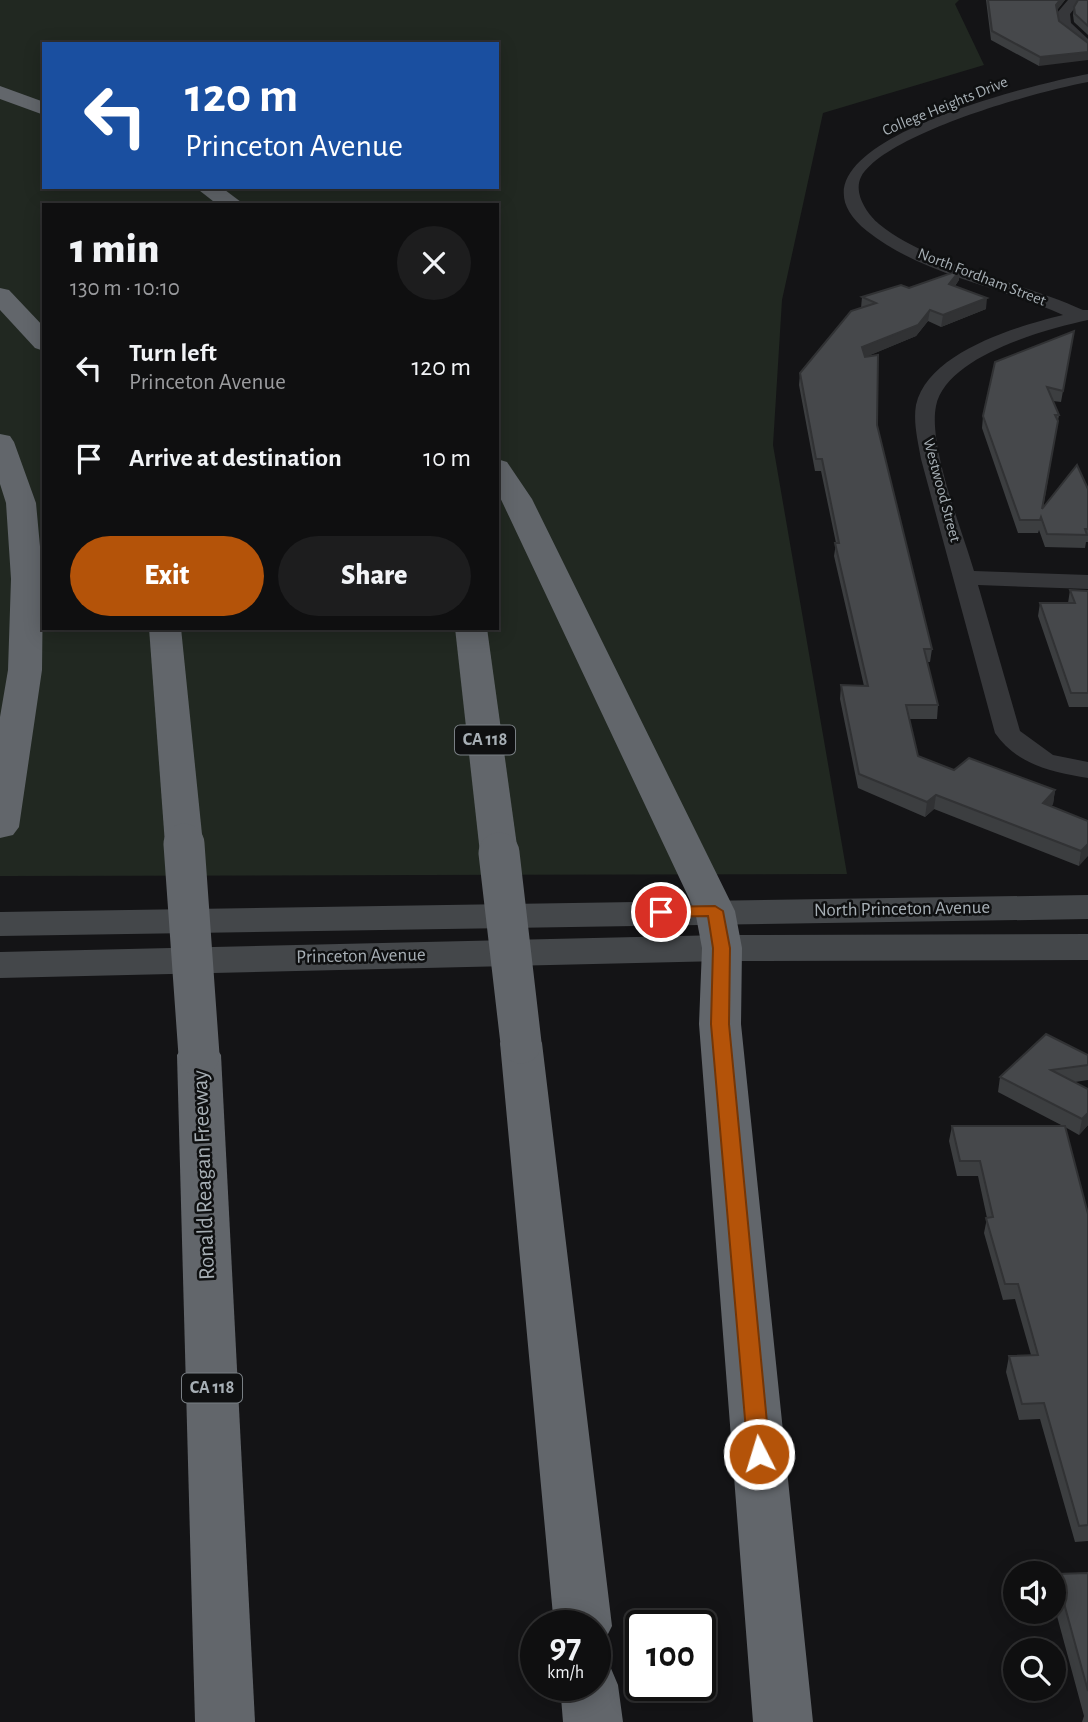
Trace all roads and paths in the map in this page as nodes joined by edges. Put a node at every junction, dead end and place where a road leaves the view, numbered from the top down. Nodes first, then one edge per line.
1 (1075, 0) edge
2 (1088, 46) edge
3 (1088, 78) edge
4 (0, 92) edge
5 (42, 108) edge
6 (189, 189) edge
7 (209, 189) edge
8 (208, 203) edge
9 (231, 203) edge
10 (856, 205) joint
11 (0, 295) edge
12 (1084, 316) edge
13 (42, 341) edge
14 (0, 442) edge
15 (499, 471) edge
16 (966, 578) junction
17 (1088, 582) edge
18 (165, 630) edge
19 (471, 630) edge
20 (1088, 770) edge
21 (0, 827) edge
22 (1088, 907) edge
23 (0, 925) edge
24 (718, 930) junction
25 (1088, 947) edge
26 (0, 965) edge
27 (581, 1610) edge
28 (591, 1701) edge
29 (225, 1722) edge
30 (593, 1722) edge
31 (783, 1722) edge

1 - 2 street
3 - 10 street, College Heights Drive
4 - 5 highway
6 - 8 highway
7 - 9 highway
10 - 12 street, North Fordham Street
11 - 13 highway
12 - 16 street, Westwood Street
14 - 21 highway
15 - 24 highway
16 - 17 street
16 - 20 street, Westwood Street
18 - 29 highway, Ronald Reagan Freeway / CA 118, bridge
19 - 27 highway, CA 118, bridge
22 - 24 street, North Princeton Avenue
23 - 24 street, Princeton Avenue
24 - 25 street, North Princeton Avenue
24 - 26 street, Princeton Avenue
24 - 31 highway
28 - 30 highway

